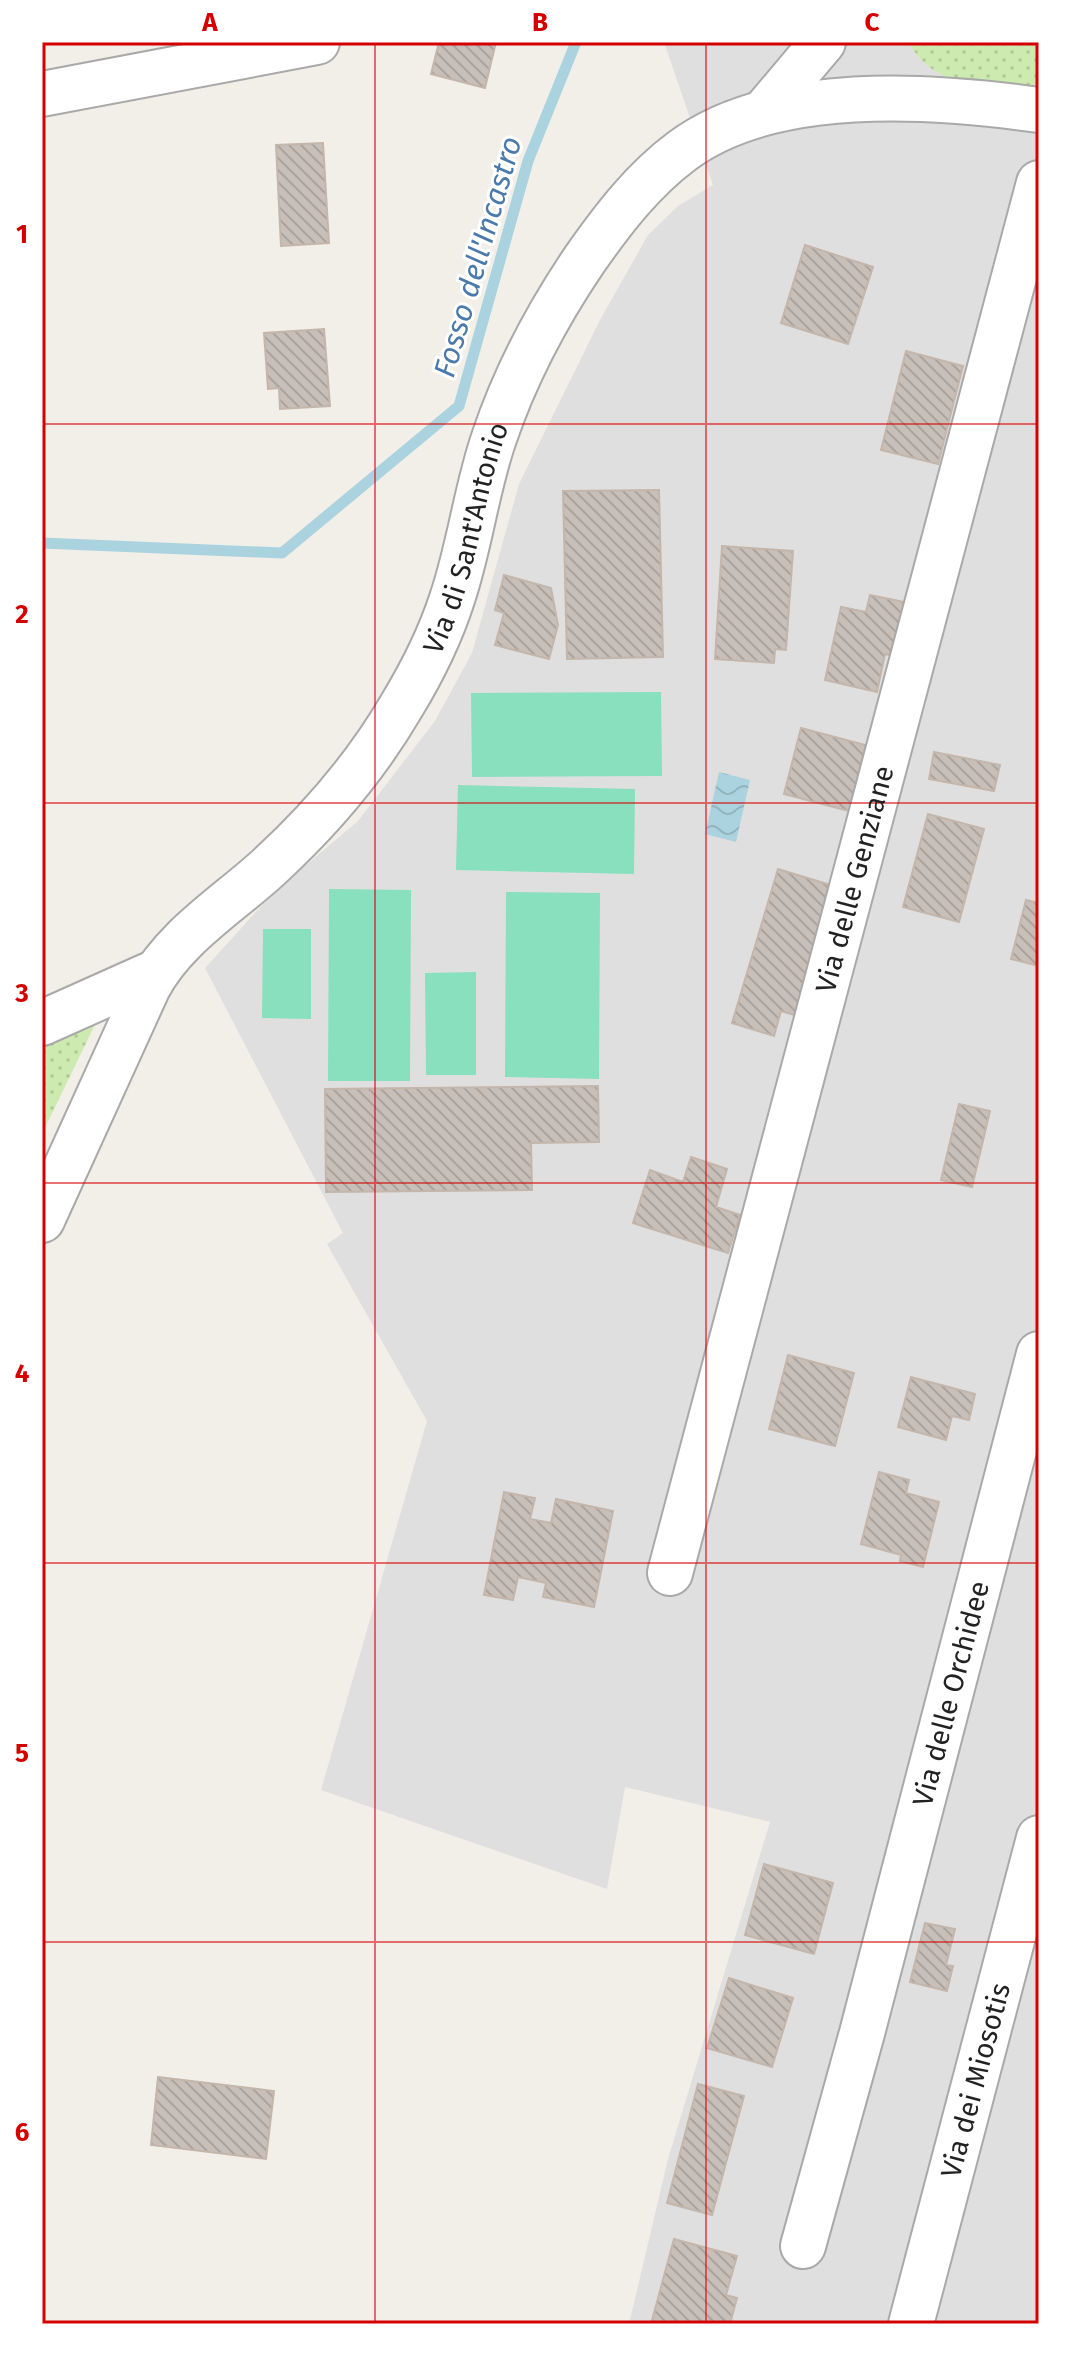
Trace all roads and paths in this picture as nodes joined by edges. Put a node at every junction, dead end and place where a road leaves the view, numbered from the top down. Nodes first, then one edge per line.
1 (317, 42) edge
2 (823, 42) edge
3 (42, 94) edge
4 (1039, 110) edge
5 (764, 112) junction
6 (1039, 183) edge
7 (156, 972) junction
8 (42, 1023) edge
9 (42, 1220) edge
10 (1039, 1354) edge
11 (670, 1573) dead end
12 (1039, 1838) edge
13 (803, 2246) dead end
14 (911, 2324) edge

1 - 3 street
2 - 5 street
4 - 5 street, Via di Sant'Antonio
5 - 7 street, Via di Sant'Antonio
6 - 11 street, Via delle Genziane
7 - 8 street
7 - 9 street, Via di Sant'Antonio
10 - 13 street, Via delle Orchidee
12 - 14 street, Via dei Miosotis

